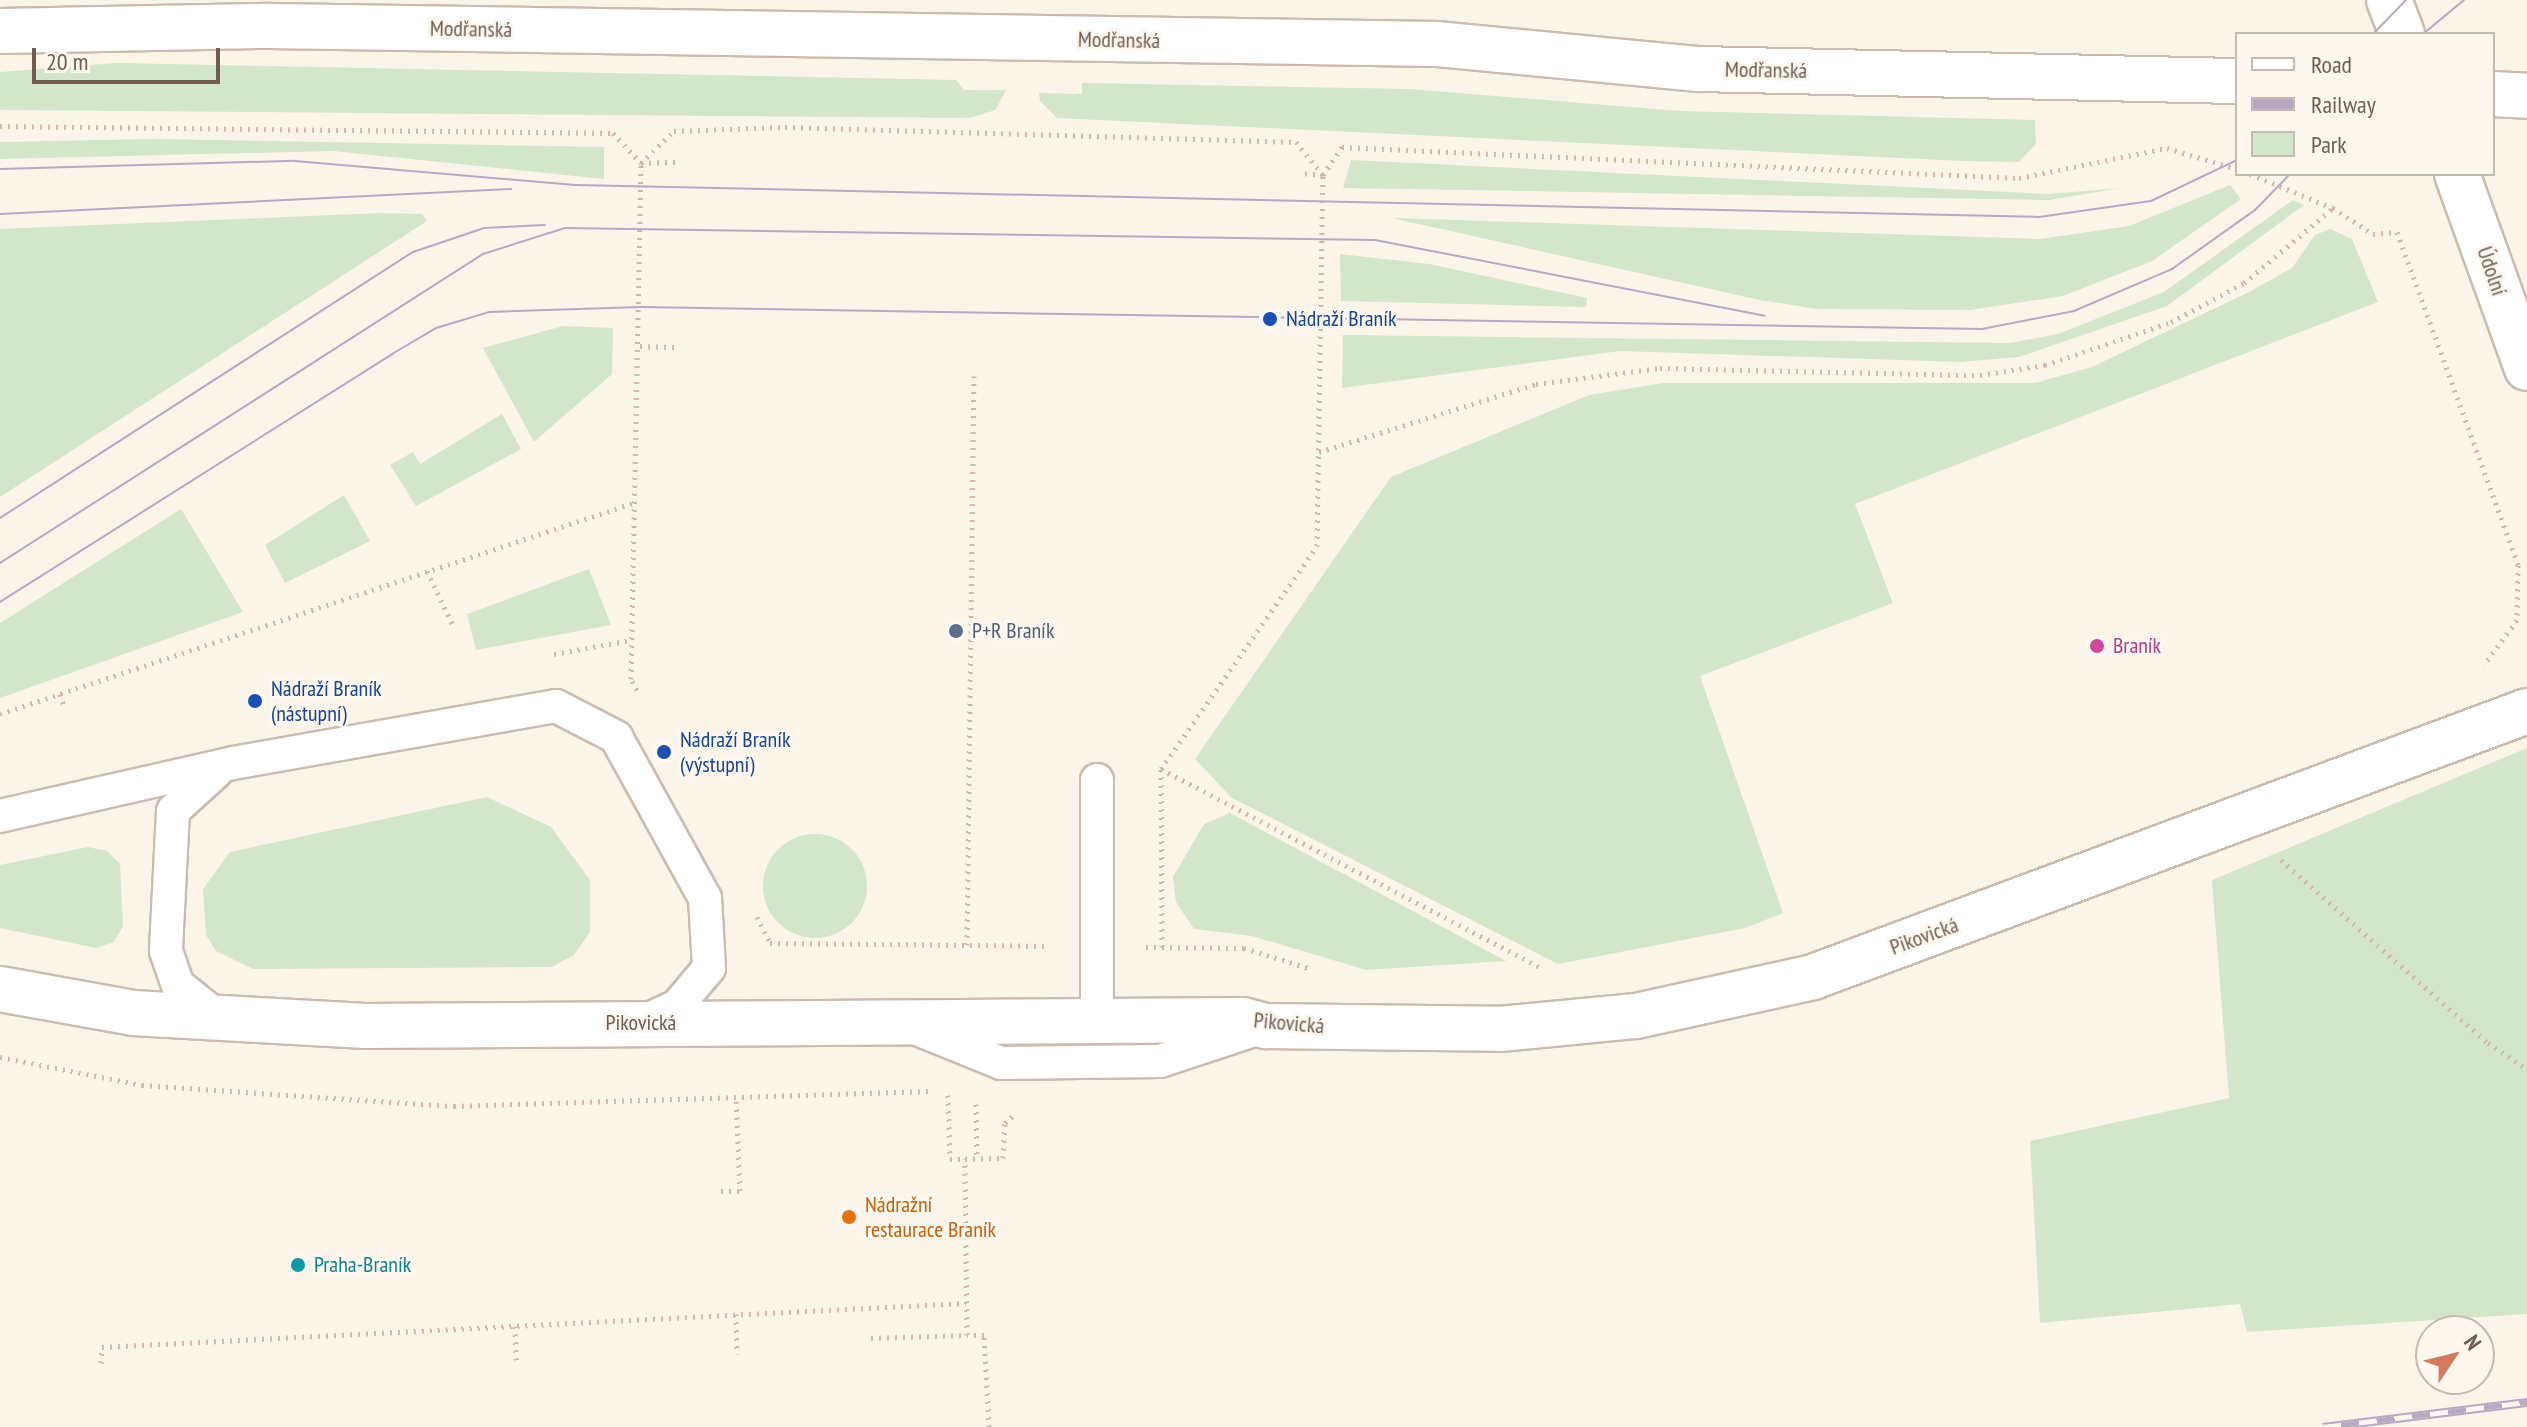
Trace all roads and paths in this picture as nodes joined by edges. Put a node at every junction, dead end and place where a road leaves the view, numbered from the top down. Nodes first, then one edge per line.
1 (2389, 0) edge
2 (0, 31) edge
3 (2401, 32) edge
4 (2235, 81) edge
5 (2495, 94) edge
6 (2527, 96) edge
7 (0, 126) edge
8 (676, 162) dead end
9 (641, 163) junction
10 (2235, 168) edge
11 (1301, 173) dead end
12 (1323, 175) junction
13 (2255, 176) edge
14 (2458, 176) edge
15 (2333, 208) junction
16 (640, 346) junction
17 (677, 347) dead end
18 (2527, 368) edge
19 (974, 376) dead end
20 (1319, 452) junction
21 (636, 502) junction
22 (427, 571) junction
23 (454, 627) dead end
24 (2475, 672) dead end
25 (631, 679) dead end
26 (60, 694) junction
27 (65, 709) dead end
28 (2527, 711) edge
29 (0, 714) edge
30 (233, 763) junction
31 (1161, 769) junction
32 (1097, 780) dead end
33 (0, 816) edge
34 (749, 902) dead end
35 (967, 945) junction
36 (1097, 947) junction
37 (1162, 947) junction
38 (1318, 971) dead end
39 (1528, 971) dead end
40 (0, 989) edge
41 (228, 1021) junction
42 (1097, 1022) junction
43 (640, 1023) junction
44 (901, 1023) junction
45 (1266, 1026) junction
46 (0, 1057) edge
47 (957, 1090) dead end
48 (736, 1096) junction
49 (976, 1105) dead end
50 (948, 1106) dead end
51 (1032, 1111) dead end
52 (965, 1159) junction
53 (977, 1159) junction
54 (721, 1191) dead end
55 (966, 1303) junction
56 (736, 1314) junction
57 (515, 1326) junction
58 (967, 1335) junction
59 (871, 1338) dead end
60 (737, 1354) dead end
61 (516, 1360) dead end
62 (101, 1363) dead end
63 (989, 1427) edge

1 - 3 street
2 - 4 street, Modřanská
5 - 6 street
7 - 9 path
8 - 9 path
9 - 12 path
9 - 16 path
10 - 12 path
11 - 12 path
12 - 20 path
13 - 15 path
14 - 18 street, Údolní
15 - 20 path
15 - 24 path
16 - 17 path
16 - 21 path
19 - 35 path
20 - 31 path
21 - 22 path
21 - 25 path
22 - 23 path
22 - 26 path
26 - 27 path
26 - 29 path
28 - 45 street, Pikovická
30 - 33 lane
30 - 41 lane
30 - 43 lane
31 - 37 path
31 - 39 path
32 - 36 lane
34 - 35 path
35 - 36 path
36 - 37 path
36 - 42 lane
37 - 38 path
40 - 41 street, Pikovická
41 - 43 street, Pikovická
42 - 44 street, Pikovická
42 - 45 street, Pikovická
43 - 44 street, Pikovická
44 - 45 lane
46 - 48 path
47 - 48 path
48 - 54 path
49 - 53 path
50 - 52 path
51 - 53 path
52 - 53 path
52 - 55 path
55 - 56 path
55 - 58 path
56 - 57 path
56 - 60 path
57 - 61 path
57 - 62 path
58 - 59 path
58 - 63 path

